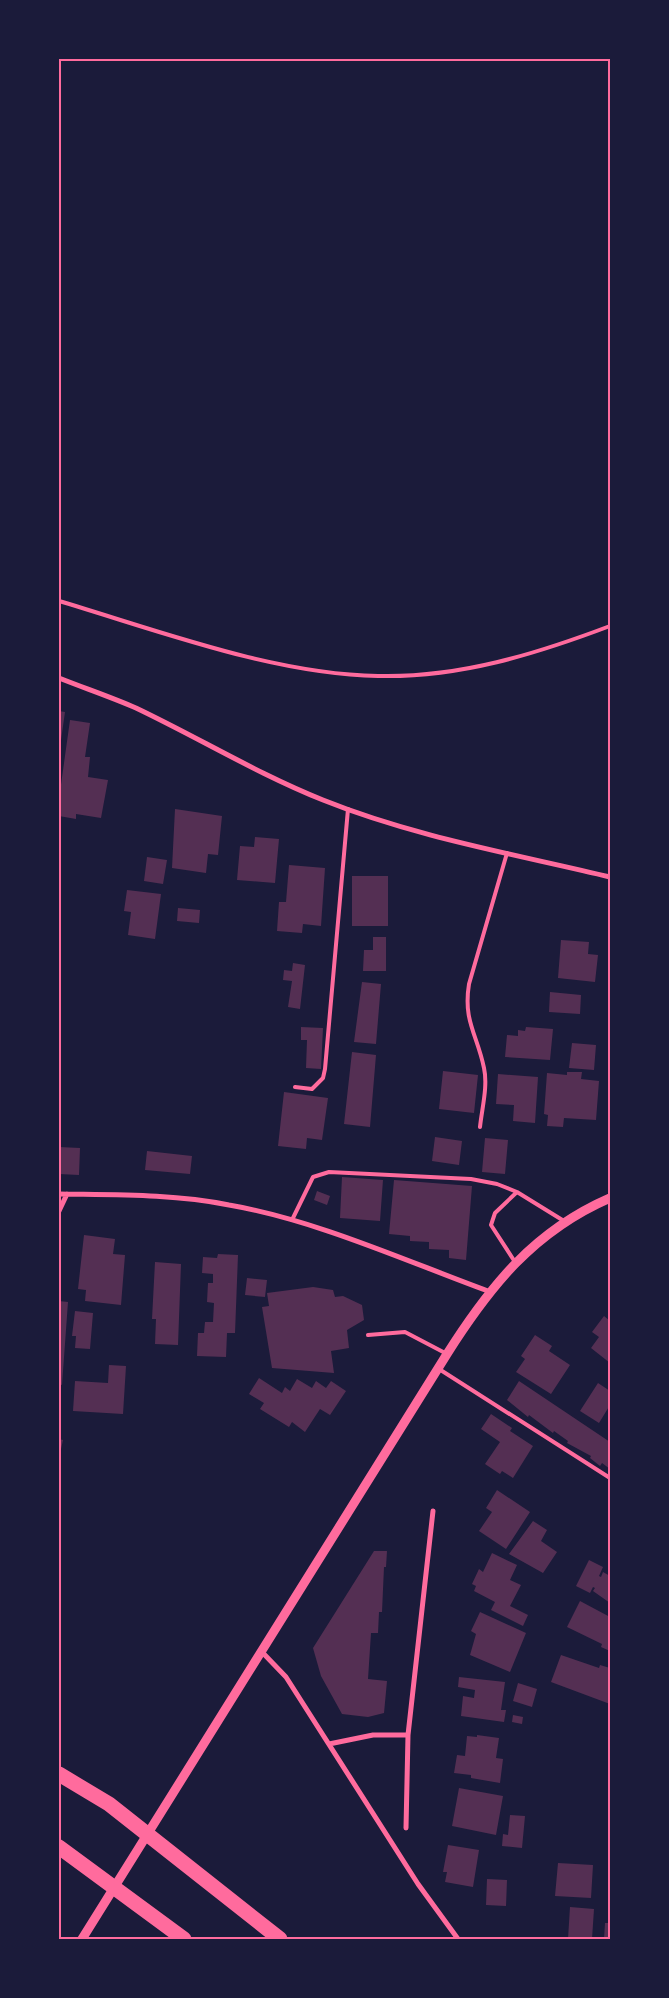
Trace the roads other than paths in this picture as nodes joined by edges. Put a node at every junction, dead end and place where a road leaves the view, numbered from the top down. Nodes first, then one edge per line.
1 (59, 601) edge
2 (610, 626) edge
3 (59, 678) edge
4 (348, 809) junction
5 (507, 853) junction
6 (610, 877) edge
7 (295, 1088) dead end
8 (480, 1127) dead end
9 (517, 1192) junction
10 (59, 1194) edge
11 (67, 1194) junction
12 (610, 1198) edge
13 (59, 1211) edge
14 (292, 1220) junction
15 (566, 1223) junction
16 (516, 1262) junction
17 (488, 1291) junction
18 (368, 1335) dead end
19 (446, 1354) junction
20 (438, 1368) junction
21 (610, 1478) edge
22 (433, 1512) dead end
23 (262, 1652) junction
24 (408, 1735) junction
25 (330, 1744) junction
26 (59, 1774) edge
27 (406, 1828) dead end
28 (59, 1847) edge
29 (82, 1939) edge
30 (184, 1939) edge
31 (280, 1939) edge
32 (458, 1939) edge

1 - 2 lane
3 - 4 street
4 - 5 street
4 - 7 lane
5 - 6 street
5 - 8 lane
9 - 14 lane
9 - 15 lane
9 - 16 lane
10 - 11 street
11 - 13 street
11 - 14 street
12 - 15 street
14 - 17 street
15 - 16 street
16 - 17 street
17 - 19 street
18 - 19 lane
19 - 20 street
20 - 21 lane
20 - 23 street
22 - 24 street
23 - 25 street
23 - 29 street
24 - 25 street
24 - 27 street
25 - 32 street
26 - 31 highway
28 - 30 highway

